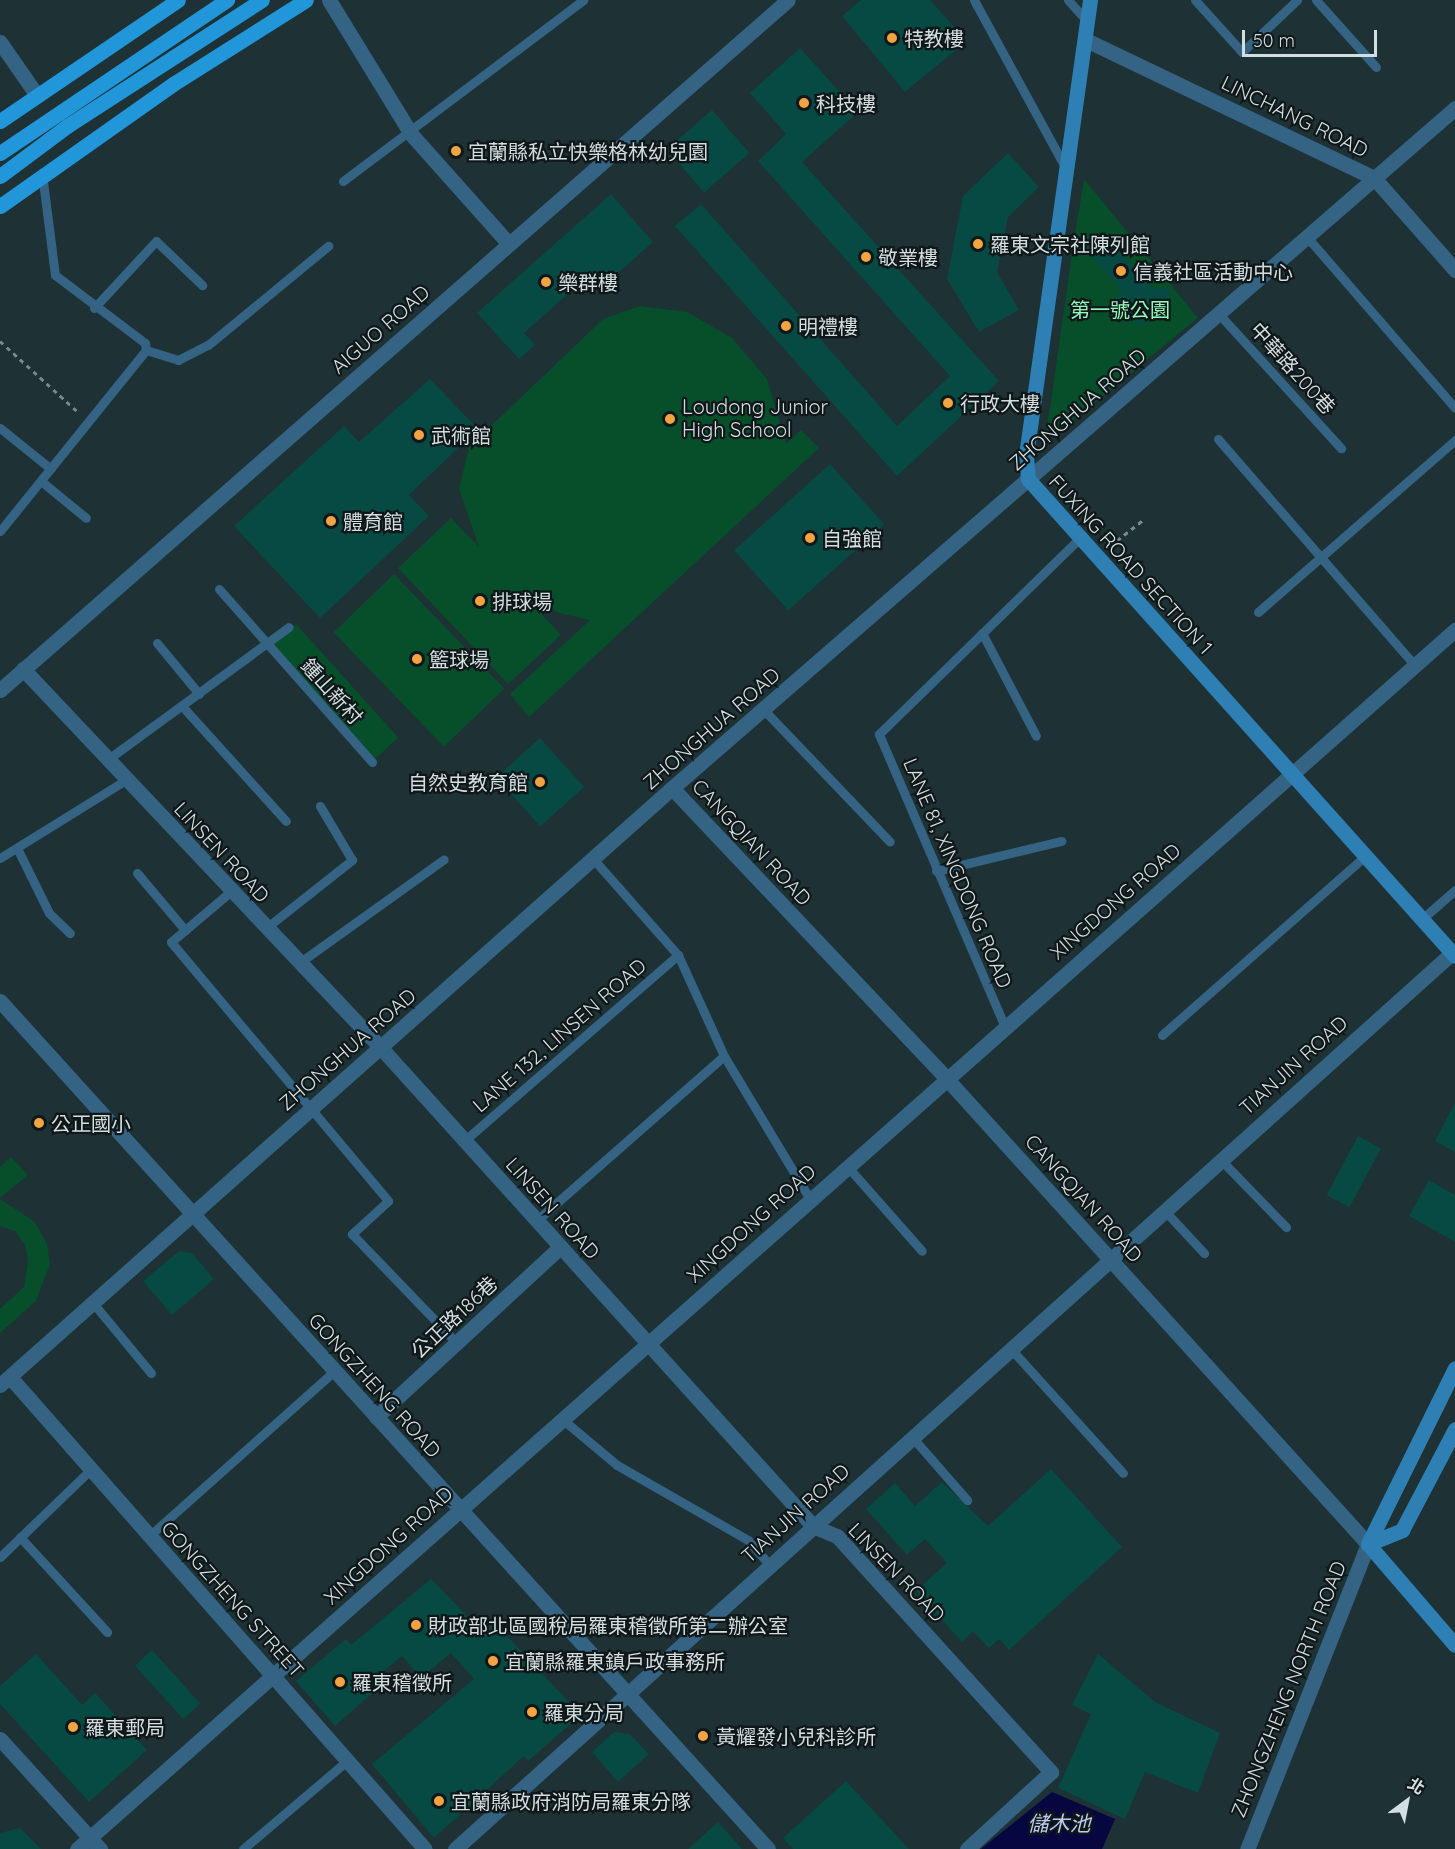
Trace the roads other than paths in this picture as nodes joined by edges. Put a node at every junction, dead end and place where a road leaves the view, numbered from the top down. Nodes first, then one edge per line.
1 (178, 0) edge
2 (227, 0) edge
3 (262, 0) edge
4 (306, 0) edge
5 (329, 0) edge
6 (583, 0) edge
7 (788, 0) edge
8 (974, 0) edge
9 (1068, 0) edge
10 (1090, 0) edge
11 (1195, 0) edge
12 (1297, 0) edge
13 (1316, 0) edge
14 (1087, 21) junction
15 (1086, 40) junction
16 (0, 42) edge
17 (1376, 67) dead end
18 (36, 94) junction
19 (1455, 108) edge
20 (0, 121) edge
21 (411, 134) junction
22 (0, 153) edge
23 (42, 173) junction
24 (1068, 174) junction
25 (0, 176) edge
26 (1374, 178) junction
27 (343, 181) dead end
28 (0, 206) edge
29 (1307, 237) junction
30 (509, 244) junction
31 (328, 246) dead end
32 (1455, 270) edge
33 (202, 285) dead end
34 (94, 308) junction
35 (1218, 313) junction
36 (146, 350) junction
37 (1455, 408) edge
38 (0, 428) edge
39 (1218, 439) dead end
40 (1455, 440) edge
41 (1341, 448) dead end
42 (51, 469) junction
43 (1028, 479) junction
44 (41, 481) junction
45 (86, 518) dead end
46 (0, 531) edge
47 (1081, 537) junction
48 (1322, 557) junction
49 (219, 590) dead end
50 (1258, 612) dead end
51 (289, 627) dead end
52 (1455, 630) edge
53 (982, 633) junction
54 (157, 643) dead end
55 (266, 644) junction
56 (1415, 666) junction
57 (23, 669) junction
58 (0, 690) edge
59 (199, 694) junction
60 (182, 706) junction
61 (764, 710) junction
62 (1036, 736) dead end
63 (107, 760) junction
64 (372, 762) dead end
65 (1291, 773) junction
66 (126, 780) junction
67 (672, 788) junction
68 (320, 806) dead end
69 (286, 820) dead end
70 (1061, 841) dead end
71 (890, 842) dead end
72 (17, 848) junction
73 (1365, 856) junction
74 (0, 858) edge
75 (444, 859) dead end
76 (595, 861) junction
77 (936, 871) junction
78 (137, 873) dead end
79 (1455, 890) edge
80 (230, 892) junction
81 (1422, 919) junction
82 (266, 928) junction
83 (184, 930) junction
84 (69, 933) dead end
85 (1453, 954) edge
86 (678, 955) junction
87 (299, 963) junction
88 (0, 1001) edge
89 (1005, 1027) junction
90 (1162, 1035) dead end
91 (382, 1049) junction
92 (724, 1056) junction
93 (946, 1078) junction
94 (310, 1108) junction
95 (464, 1142) junction
96 (1220, 1159) junction
97 (847, 1166) junction
98 (810, 1199) junction
99 (1164, 1210) junction
100 (193, 1215) junction
101 (536, 1221) junction
102 (1286, 1227) dead end
103 (560, 1247) junction
104 (922, 1251) dead end
105 (1204, 1253) dead end
106 (1110, 1259) junction
107 (93, 1303) junction
108 (457, 1343) junction
109 (648, 1343) junction
110 (1011, 1349) junction
111 (1455, 1368) edge
112 (334, 1371) junction
113 (152, 1373) dead end
114 (5, 1381) edge
115 (376, 1417) junction
116 (562, 1419) junction
117 (1455, 1429) edge
118 (912, 1437) junction
119 (89, 1471) junction
120 (1123, 1473) dead end
121 (967, 1500) dead end
122 (459, 1510) junction
123 (813, 1526) junction
124 (20, 1537) junction
125 (148, 1537) junction
126 (1368, 1544) junction
127 (0, 1557) edge
128 (769, 1564) junction
129 (106, 1632) dead end
130 (1455, 1645) edge
131 (274, 1674) junction
132 (627, 1693) junction
133 (0, 1739) edge
134 (348, 1760) junction
135 (95, 1843) edge
136 (77, 1849) edge
137 (243, 1849) edge
138 (425, 1849) edge
139 (455, 1849) edge
140 (768, 1849) edge
141 (967, 1849) edge
142 (1247, 1849) edge

1 - 18 main road
2 - 22 main road
3 - 25 main road
4 - 23 main road
5 - 21 street
6 - 21 lane
7 - 30 street, AIGUO ROAD
8 - 24 lane
9 - 14 lane
10 - 14 main road, FUXING ROAD SECTION 1
11 - 12 lane
13 - 17 lane
14 - 15 main road, FUXING ROAD SECTION 1
15 - 24 main road, FUXING ROAD SECTION 1
15 - 26 street, LINCHANG ROAD
16 - 18 street
18 - 20 main road
19 - 26 street, ZHONGHUA ROAD
21 - 27 lane
21 - 30 street
23 - 28 main road
23 - 34 lane
24 - 43 main road, FUXING ROAD SECTION 1
26 - 29 street, ZHONGHUA ROAD
26 - 32 street, LINCHANG ROAD
29 - 35 street, ZHONGHUA ROAD
29 - 37 lane
30 - 57 street, AIGUO ROAD
31 - 36 lane
33 - 34 lane
34 - 36 lane
35 - 41 lane, 中華路200巷
35 - 43 street, ZHONGHUA ROAD
36 - 42 lane
38 - 42 lane
39 - 48 lane
40 - 48 lane
42 - 44 lane
43 - 47 main road, FUXING ROAD SECTION 1
43 - 61 street, ZHONGHUA ROAD
44 - 45 lane
44 - 46 lane
47 - 53 lane
47 - 65 main road, FUXING ROAD SECTION 1
48 - 50 lane
48 - 56 lane
49 - 55 lane, 鍾山新村
51 - 55 lane
52 - 56 street, XINGDONG ROAD
53 - 62 lane
53 - 77 lane, LANE 81, XINGDONG ROAD
54 - 59 lane
55 - 59 lane
55 - 64 lane, 鍾山新村
56 - 65 street, XINGDONG ROAD
57 - 58 street, AIGUO ROAD
57 - 63 street, LINSEN ROAD
59 - 60 lane
60 - 63 lane
60 - 69 lane
61 - 67 street, ZHONGHUA ROAD
61 - 71 lane
63 - 66 street, LINSEN ROAD
65 - 73 main road, FUXING ROAD SECTION 1
65 - 89 street, XINGDONG ROAD
66 - 72 lane
66 - 80 street, LINSEN ROAD
67 - 76 street, ZHONGHUA ROAD
67 - 93 street, CANGQIAN ROAD
68 - 82 lane
70 - 77 lane
72 - 74 lane
72 - 84 lane
73 - 81 main road, FUXING ROAD SECTION 1
73 - 90 lane
75 - 87 lane
76 - 86 lane
76 - 91 street, ZHONGHUA ROAD
77 - 89 lane, LANE 81, XINGDONG ROAD
78 - 83 lane
79 - 81 lane
80 - 82 street, LINSEN ROAD
80 - 83 lane
81 - 85 main road, FUXING ROAD SECTION 1
82 - 87 street, LINSEN ROAD
83 - 94 lane
85 - 96 street, TIANJIN ROAD
86 - 92 lane
86 - 95 lane, LANE 132, LINSEN ROAD
87 - 91 street, LINSEN ROAD
88 - 100 street, GONGZHENG ROAD
89 - 93 street, XINGDONG ROAD
91 - 94 street, ZHONGHUA ROAD
91 - 95 street, LINSEN ROAD
92 - 98 lane
92 - 101 lane
93 - 97 street, XINGDONG ROAD
93 - 106 street, CANGQIAN ROAD
94 - 100 street, ZHONGHUA ROAD
94 - 108 lane
95 - 101 street, LINSEN ROAD
96 - 99 street, TIANJIN ROAD
96 - 102 lane
97 - 98 street, XINGDONG ROAD
97 - 104 lane
98 - 109 street, XINGDONG ROAD
99 - 105 lane
99 - 106 street, TIANJIN ROAD
100 - 107 street, ZHONGHUA ROAD
100 - 112 street, GONGZHENG ROAD
101 - 103 street, LINSEN ROAD
103 - 108 street, 公正路186巷
103 - 109 street, LINSEN ROAD
106 - 110 street, TIANJIN ROAD
106 - 126 street, CANGQIAN ROAD
107 - 113 lane
107 - 114 street, ZHONGHUA ROAD
108 - 115 street, 公正路186巷
109 - 116 street, XINGDONG ROAD
109 - 123 street, LINSEN ROAD
110 - 118 street, TIANJIN ROAD
110 - 120 lane
111 - 126 main road, ZHONGZHENG NORTH ROAD
112 - 115 street, GONGZHENG ROAD
112 - 125 lane
114 - 119 street, GONGZHENG STREET
115 - 122 street, GONGZHENG ROAD
116 - 122 street, XINGDONG ROAD
116 - 128 lane
117 - 126 main road, ZHONGZHENG NORTH ROAD
118 - 121 lane
118 - 123 street, TIANJIN ROAD
119 - 124 lane
119 - 125 street, GONGZHENG STREET
122 - 131 street, XINGDONG ROAD
122 - 132 street, GONGZHENG ROAD
123 - 128 street, TIANJIN ROAD
123 - 141 street, LINSEN ROAD
124 - 127 lane
124 - 129 lane
125 - 131 street, GONGZHENG STREET
126 - 130 main road, CANGQIAN ROAD
126 - 142 street, ZHONGZHENG NORTH ROAD
128 - 132 street, TIANJIN ROAD
131 - 134 street, GONGZHENG STREET
131 - 135 street, XINGDONG ROAD
132 - 139 street, TIANJIN ROAD
132 - 140 street, GONGZHENG ROAD
133 - 135 street
134 - 137 lane
134 - 138 street, GONGZHENG STREET
135 - 136 street, XINGDONG ROAD

